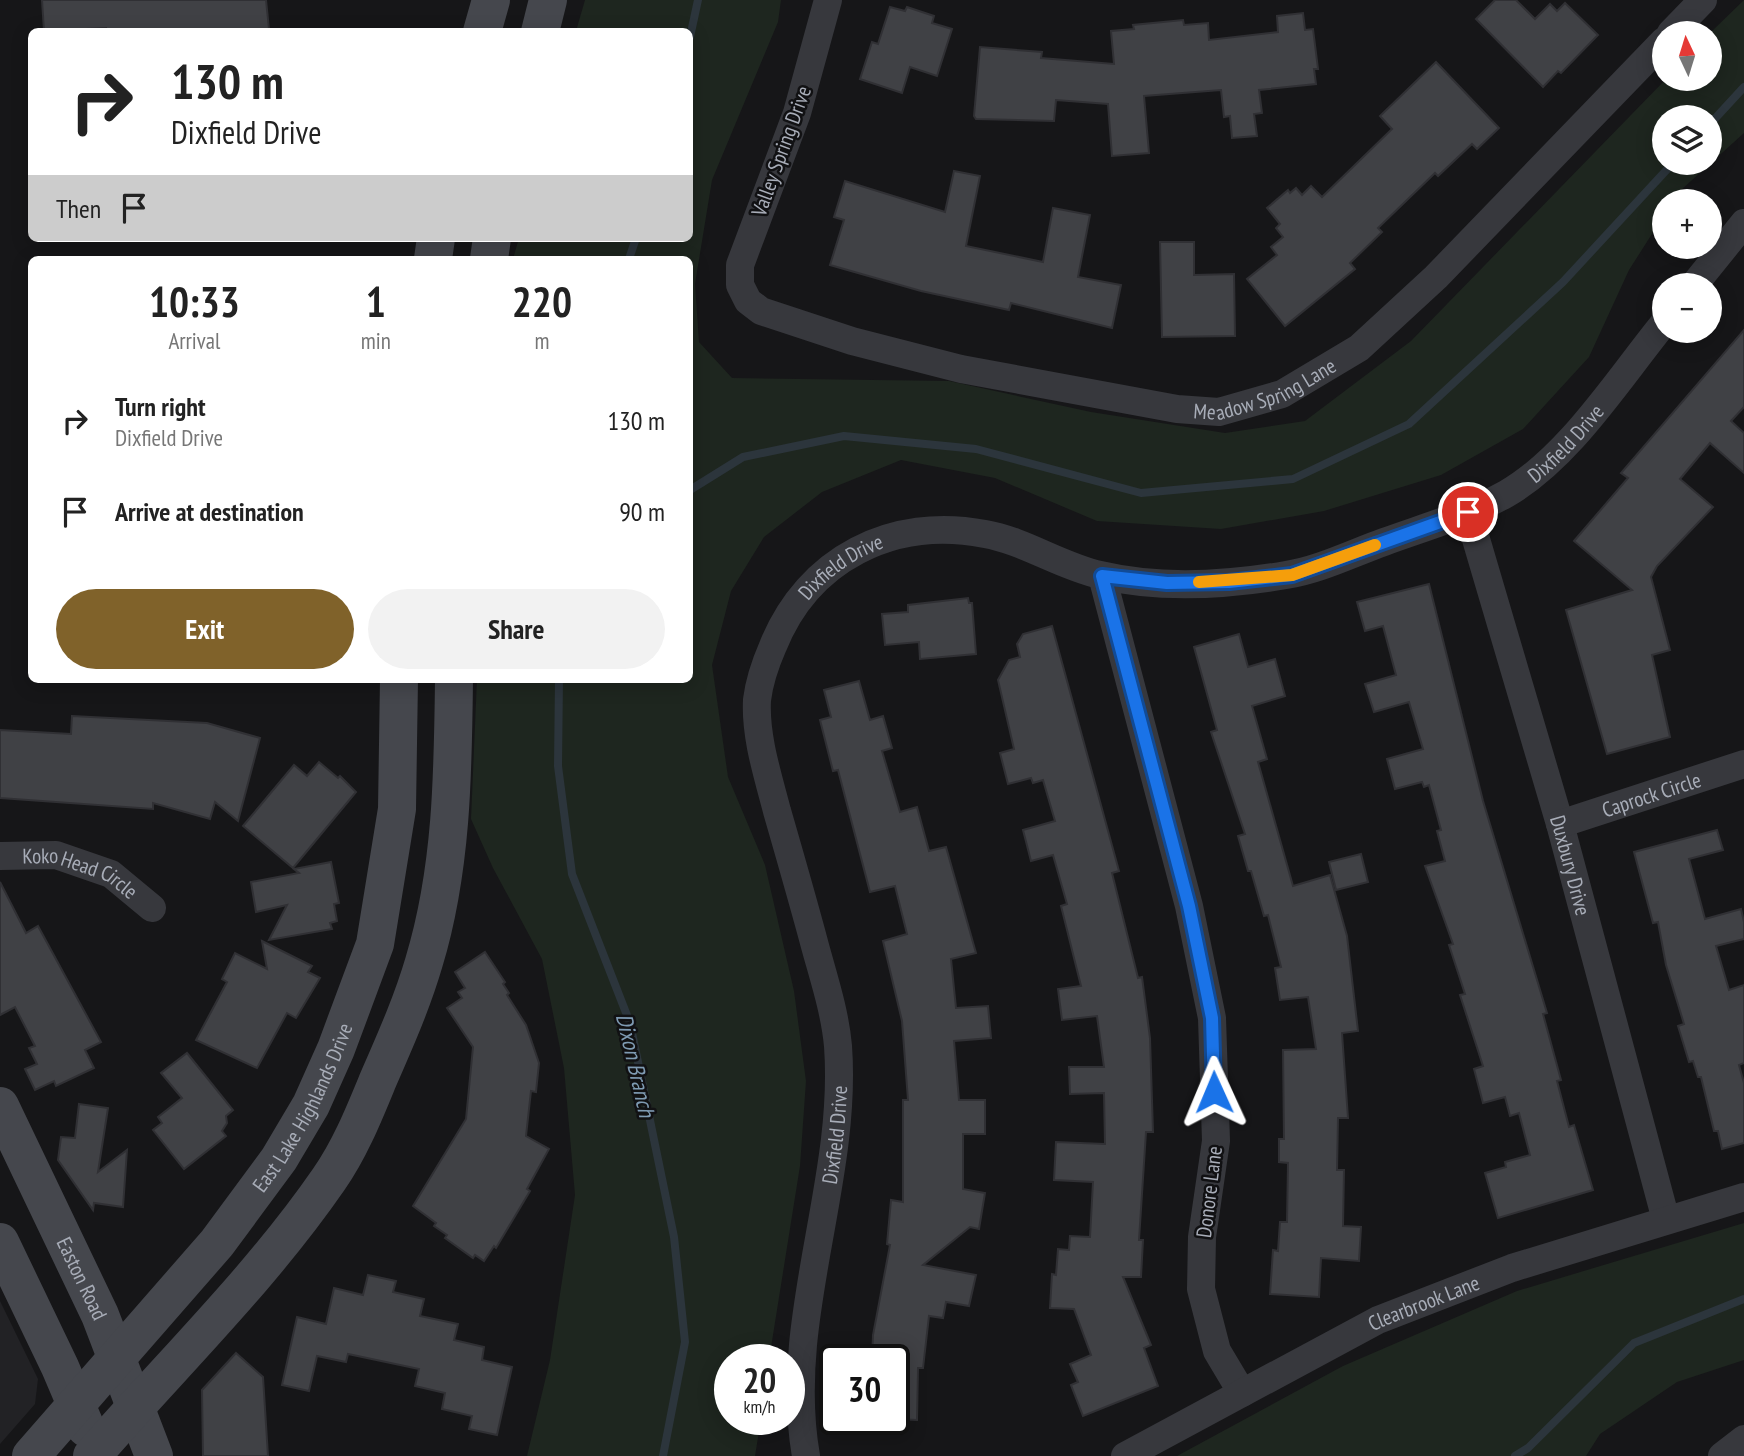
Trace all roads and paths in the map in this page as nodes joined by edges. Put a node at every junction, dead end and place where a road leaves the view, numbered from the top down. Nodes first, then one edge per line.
1 (491, 0) edge
2 (548, 0) edge
3 (828, 0) edge
4 (1703, 0) edge
5 (1683, 21) edge
6 (483, 28) edge
7 (541, 28) edge
8 (1652, 52) edge
9 (1744, 223) edge
10 (1704, 273) edge
11 (748, 301) joint
12 (1652, 338) edge
13 (1468, 512) junction
14 (1102, 576) junction
15 (400, 683) edge
16 (454, 683) edge
17 (1744, 764) edge
18 (1560, 824) junction
19 (0, 856) edge
20 (152, 908) dead end
21 (0, 1106) edge
22 (1744, 1197) edge
23 (1666, 1220) junction
24 (0, 1242) edge
25 (117, 1361) junction
26 (1242, 1393) junction
27 (77, 1406) junction
28 (135, 1408) junction
29 (1744, 1439) edge
30 (94, 1455) edge
31 (31, 1456) edge
32 (154, 1456) edge
33 (806, 1456) edge
34 (1125, 1456) edge
35 (1722, 1456) edge

1 - 6 main road
2 - 7 main road
3 - 11 street, Valley Spring Drive
4 - 5 street
8 - 11 street, Meadow Spring Lane
9 - 10 street
12 - 13 street, Dixfield Drive
13 - 14 street, Dixfield Drive
13 - 18 street, Duxbury Drive
14 - 26 street, Donore Lane
14 - 33 street, Dixfield Drive
15 - 25 main road, East Lake Highlands Drive
16 - 28 main road
17 - 18 street, Caprock Circle
18 - 23 street, Duxbury Drive
19 - 20 street, Koko Head Circle
21 - 25 main road, Easton Road
22 - 23 street, Clearbrook Lane
23 - 26 street, Clearbrook Lane
24 - 27 main road
25 - 27 main road, East Lake Highlands Drive
25 - 28 main road, Easton Road
26 - 34 street, Clearbrook Lane
27 - 30 main road
27 - 31 main road, East Lake Highlands Drive
28 - 30 main road
28 - 32 main road, Easton Road
29 - 35 street

